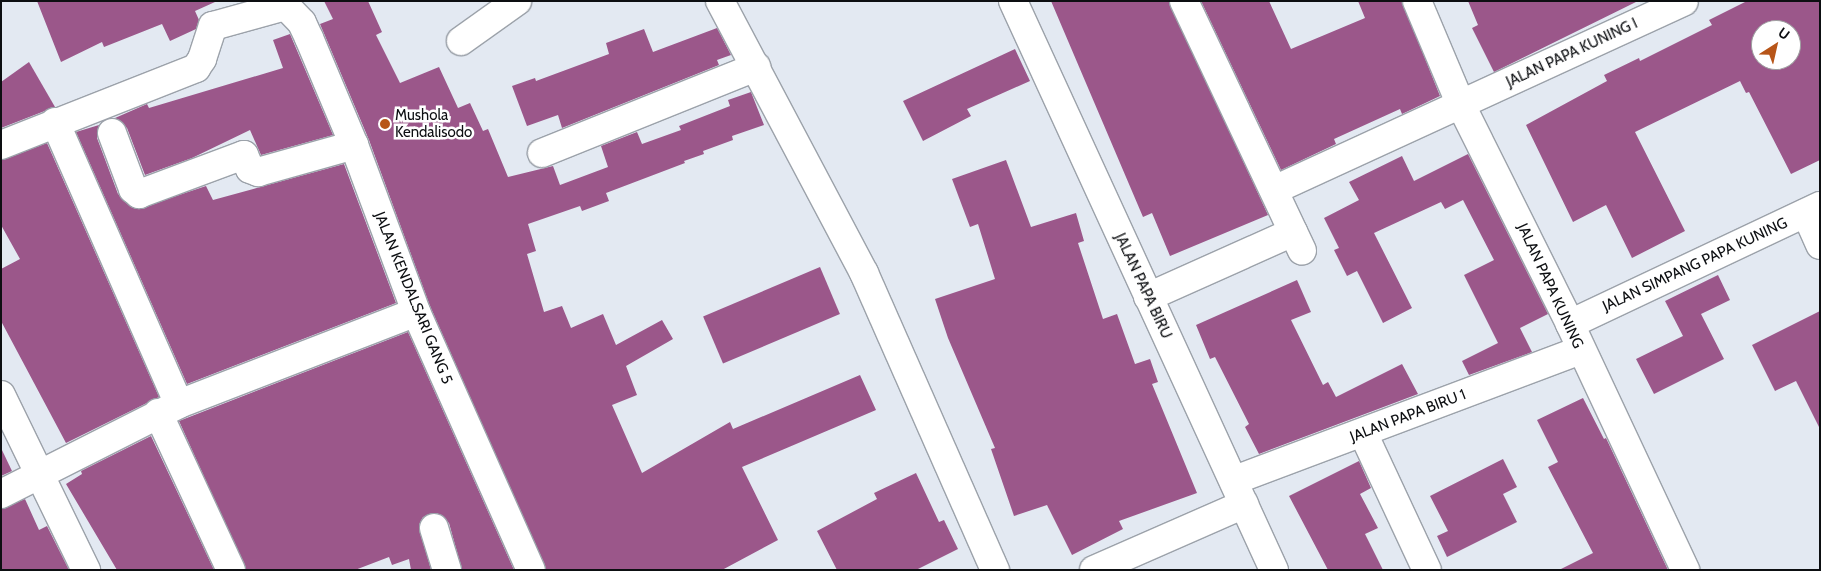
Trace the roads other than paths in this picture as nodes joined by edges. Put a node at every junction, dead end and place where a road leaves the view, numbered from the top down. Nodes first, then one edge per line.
1 (517, 1) edge
2 (720, 1) edge
3 (1013, 1) edge
4 (1184, 1) edge
5 (1416, 1) edge
6 (1684, 1) edge
7 (289, 10) edge
8 (461, 41) dead end
9 (756, 67) junction
10 (1461, 105) junction
11 (55, 122) junction
12 (112, 133) dead end
13 (1, 145) edge
14 (354, 145) junction
15 (542, 153) dead end
16 (1274, 190) junction
17 (1813, 209) edge
18 (1820, 245) edge
19 (1148, 297) junction
20 (416, 312) junction
21 (1570, 324) junction
22 (1580, 350) junction
23 (1, 395) edge
24 (168, 409) junction
25 (1363, 433) junction
26 (40, 476) junction
27 (1239, 492) junction
28 (1, 494) edge
29 (434, 528) dead end
30 (86, 570) edge
31 (231, 570) edge
32 (447, 570) edge
33 (532, 570) edge
34 (995, 570) edge
35 (1094, 570) edge
36 (1274, 570) edge
37 (1427, 570) edge
38 (1685, 570) edge

1 - 8 street
2 - 9 street
3 - 19 street, JALAN PAPA BIRU
4 - 16 street
5 - 10 street, JALAN PAPA KUNING
6 - 10 street, JALAN PAPA KUNING I
7 - 11 street
7 - 14 street, JALAN KENDALSARI GANG 5
9 - 15 street
9 - 34 street
10 - 16 street, JALAN PAPA KUNING I
10 - 21 street, JALAN PAPA KUNING
11 - 13 street
11 - 24 street
12 - 14 street
14 - 20 street, JALAN KENDALSARI GANG 5
16 - 19 street
17 - 18 street
17 - 21 street, JALAN SIMPANG PAPA KUNING
19 - 27 street, JALAN PAPA BIRU
20 - 24 street
20 - 33 street, JALAN KENDALSARI GANG 5
21 - 22 street, JALAN PAPA KUNING
22 - 25 street, JALAN PAPA BIRU 1
22 - 38 street, JALAN PAPA KUNING
23 - 26 street
24 - 26 street
24 - 31 street
25 - 27 street, JALAN PAPA BIRU 1
25 - 37 street
26 - 28 street
26 - 30 street
27 - 35 street, JALAN PAPA BIRU 1
27 - 36 street, JALAN PAPA BIRU
29 - 32 street

